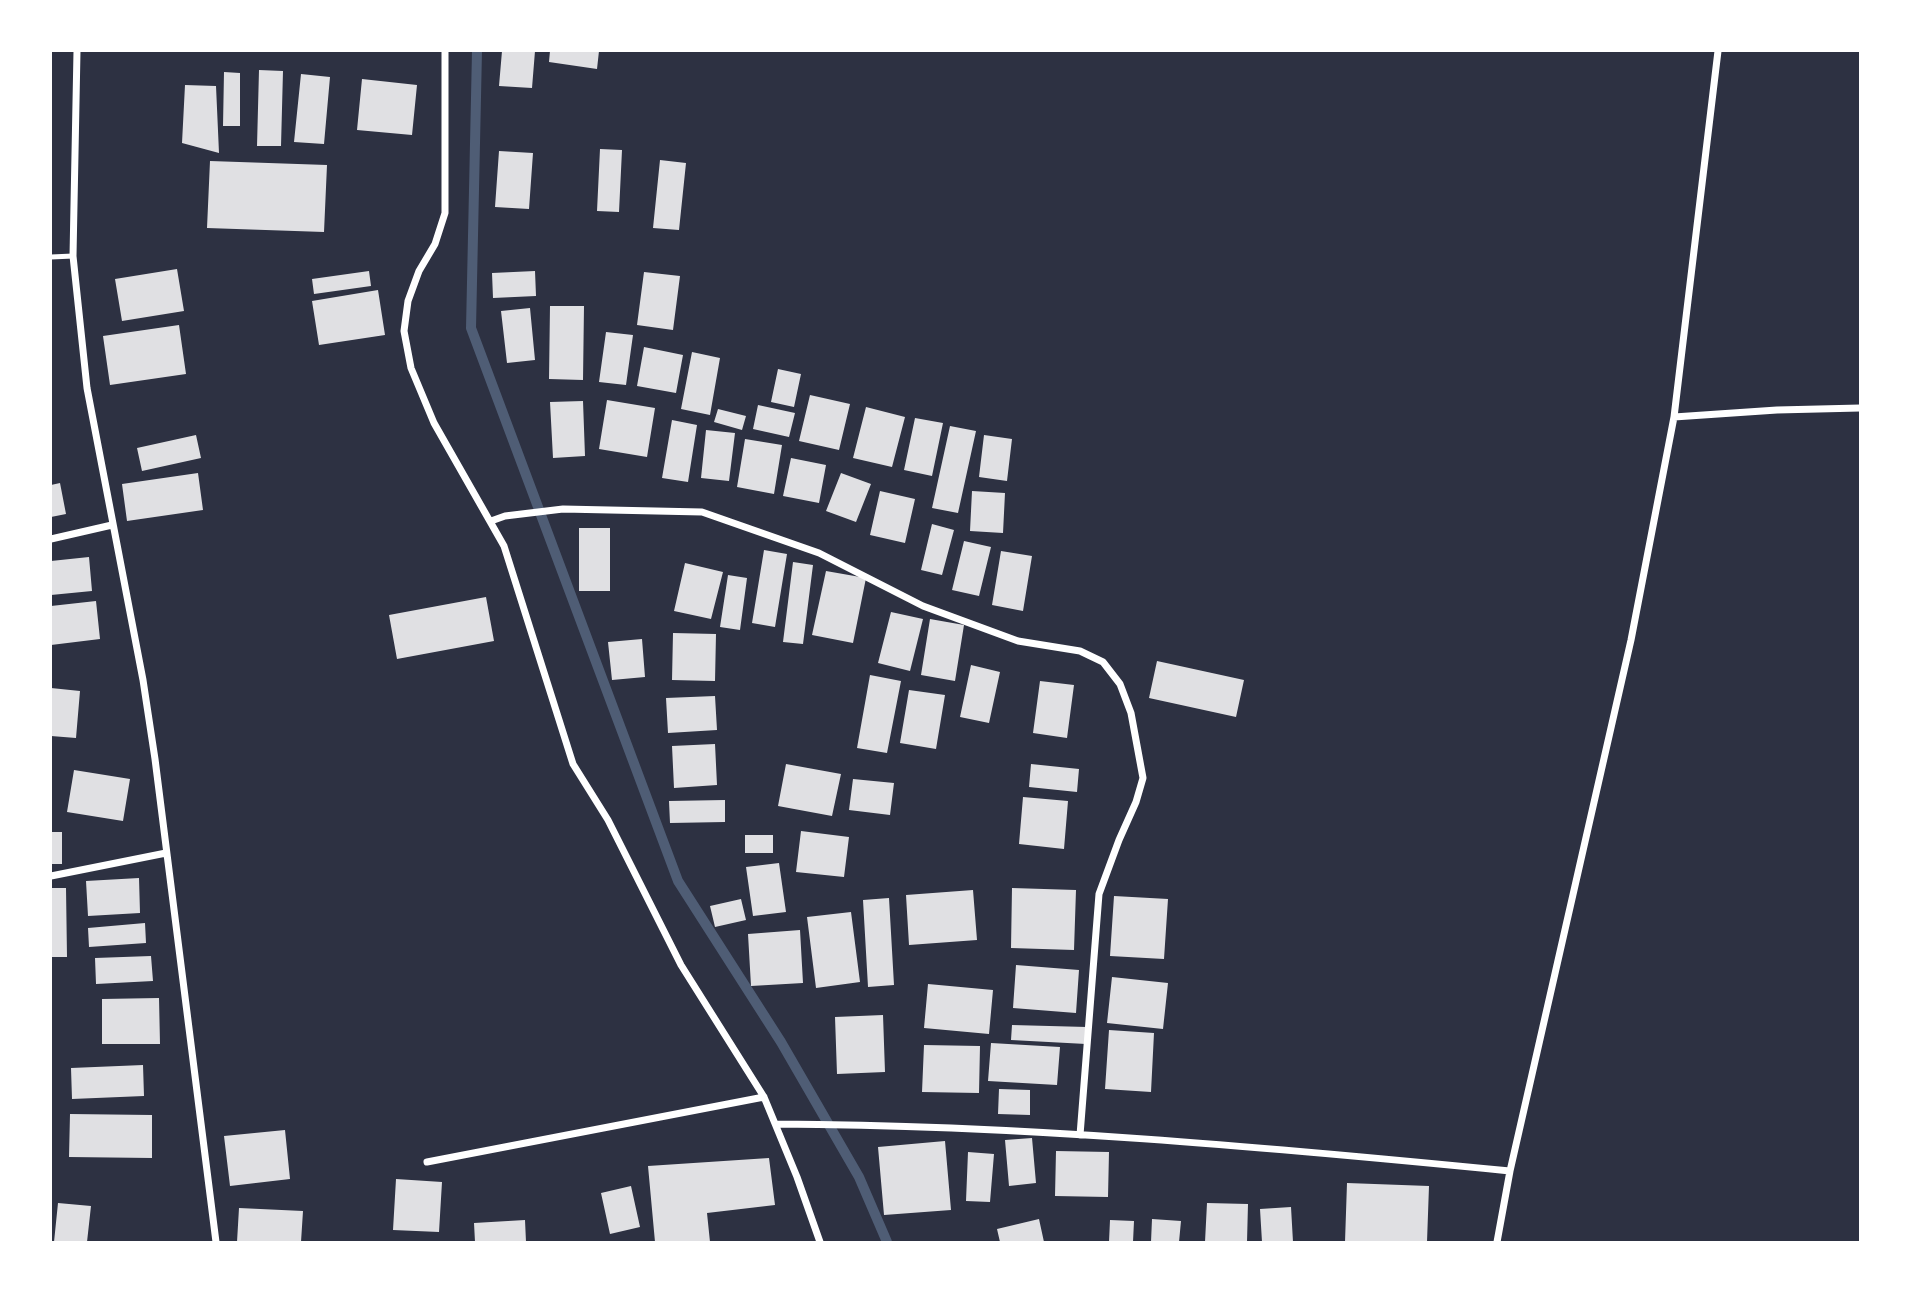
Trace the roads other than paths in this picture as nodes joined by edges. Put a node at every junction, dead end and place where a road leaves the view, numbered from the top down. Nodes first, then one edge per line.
1 (76, 51) edge
2 (445, 51) edge
3 (1718, 51) edge
4 (73, 256) junction
5 (51, 257) edge
6 (1860, 408) edge
7 (1674, 417) junction
8 (491, 521) junction
9 (112, 525) junction
10 (51, 539) edge
11 (166, 853) junction
12 (51, 876) edge
13 (764, 1097) junction
14 (776, 1124) junction
15 (1080, 1135) junction
16 (427, 1162) dead end
17 (1510, 1171) junction
18 (216, 1242) edge
19 (820, 1242) edge
20 (1497, 1242) edge

1 - 4 street
2 - 8 street
3 - 7 street
4 - 5 lane
4 - 9 street
6 - 7 street
7 - 17 street
8 - 13 street
8 - 15 street
9 - 10 street
9 - 11 street
11 - 12 street
11 - 18 street
13 - 14 street
13 - 16 street
14 - 15 street
14 - 19 street
15 - 17 street
17 - 20 street

